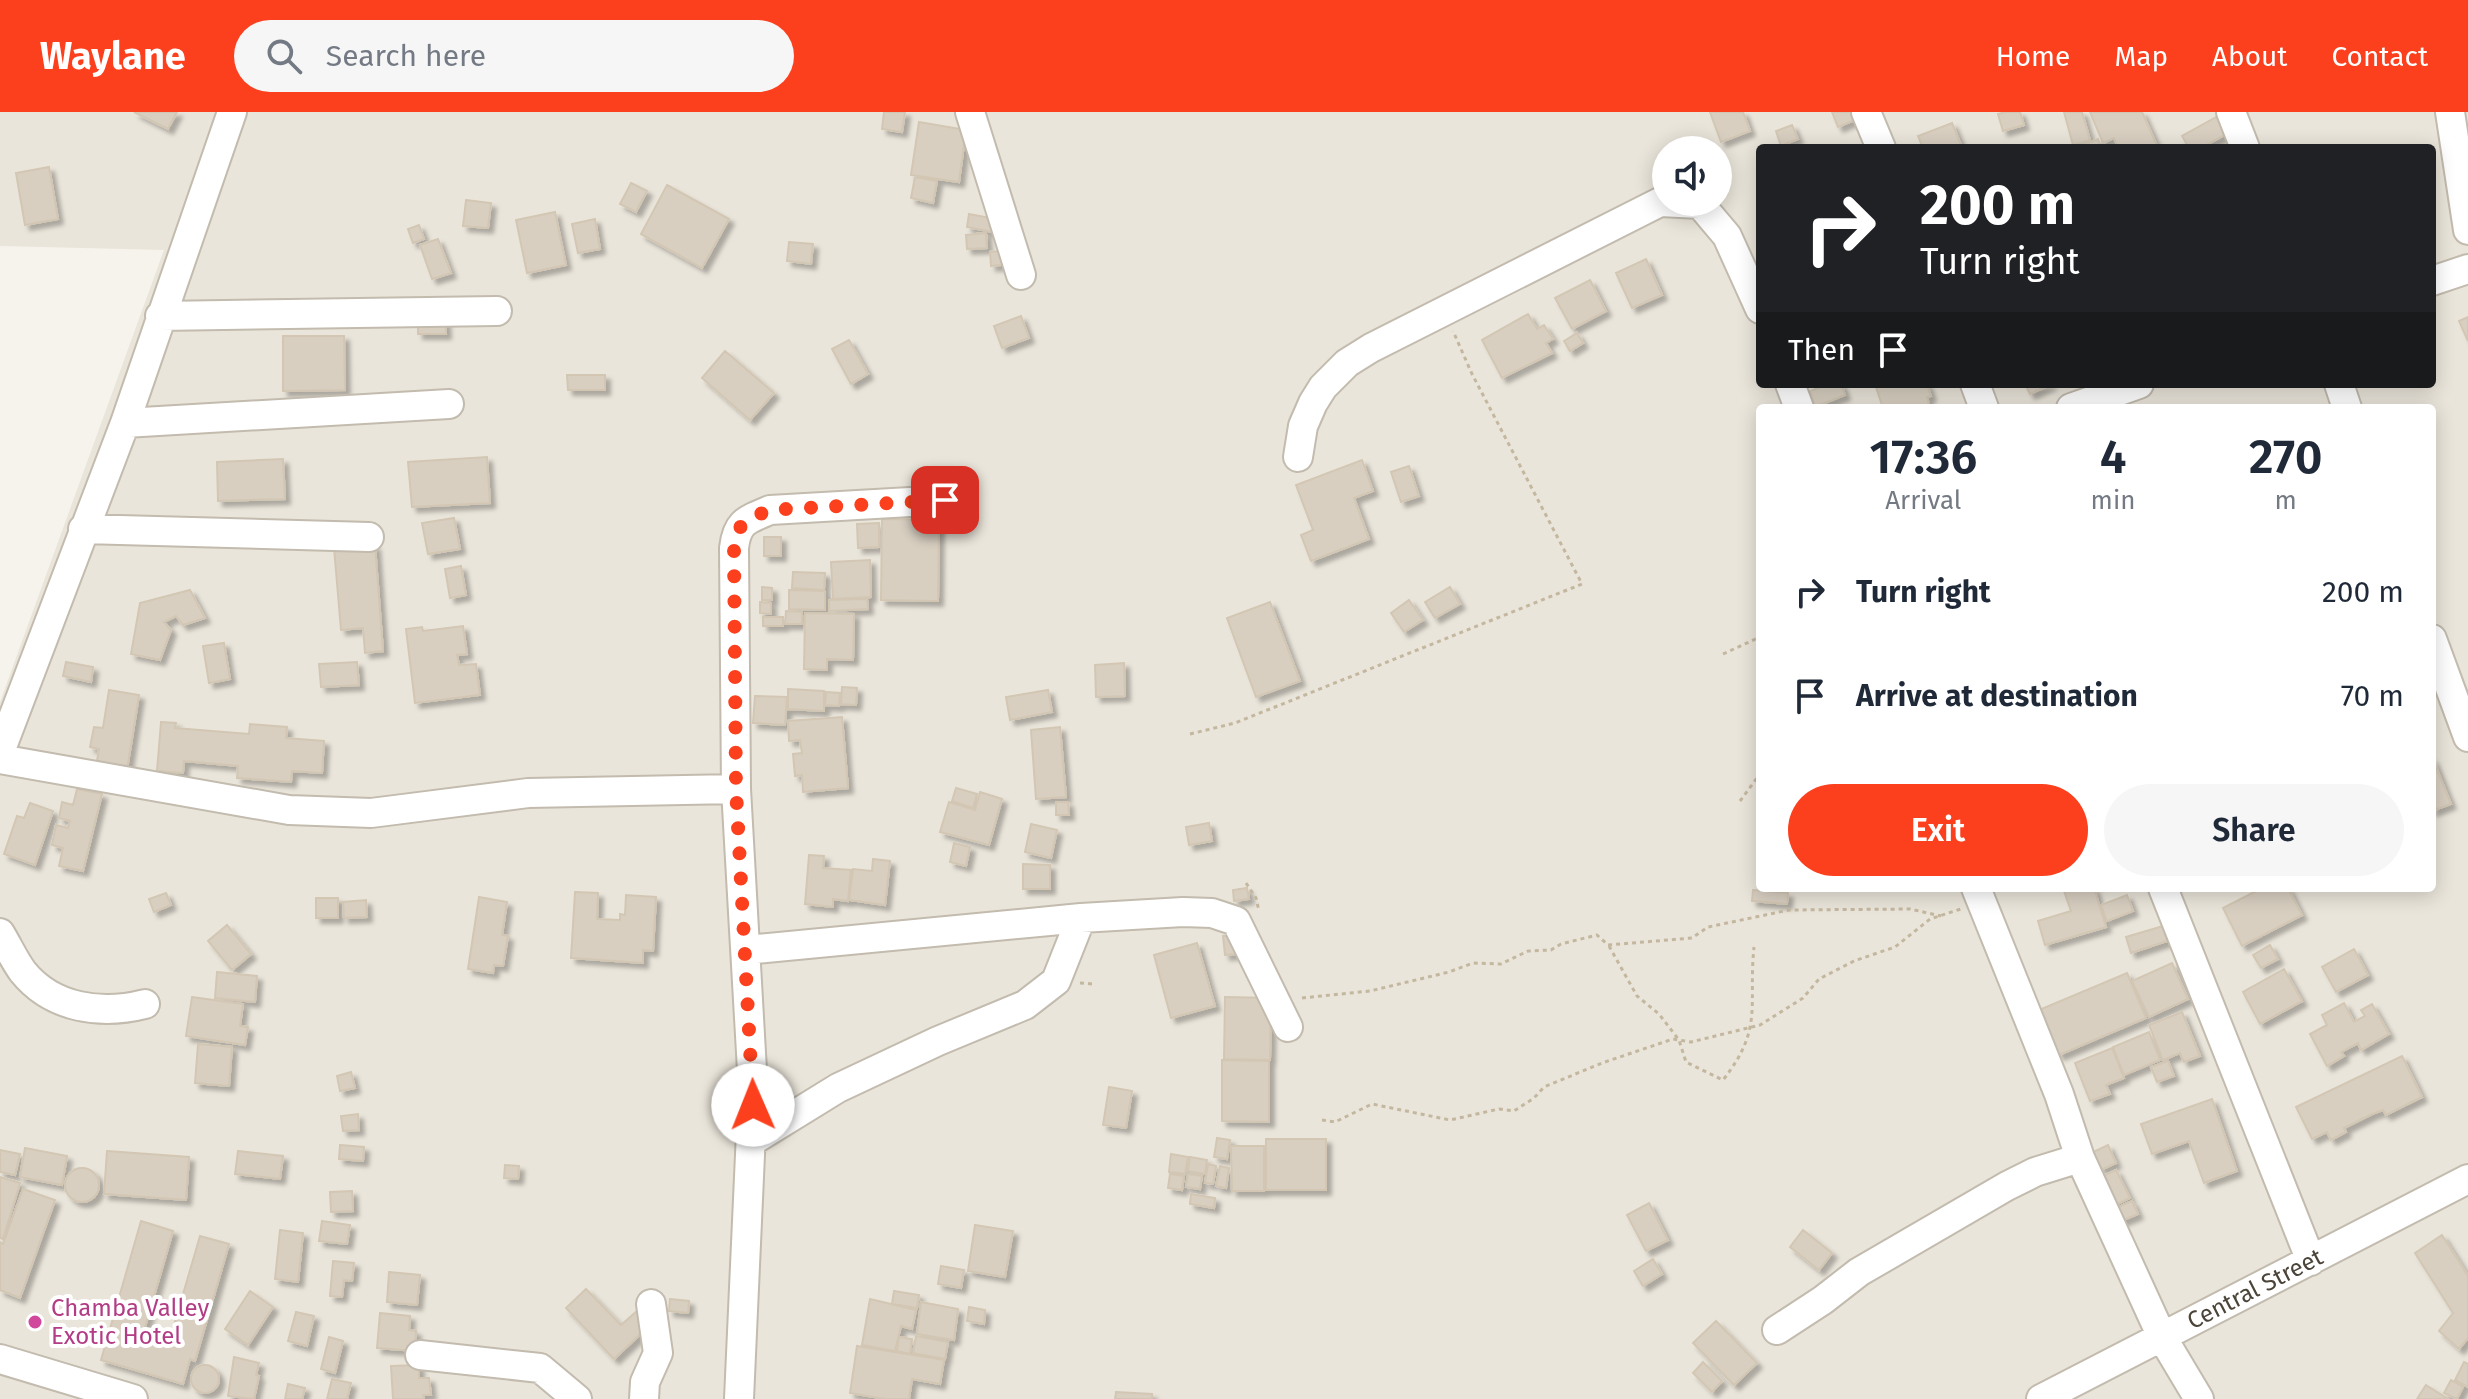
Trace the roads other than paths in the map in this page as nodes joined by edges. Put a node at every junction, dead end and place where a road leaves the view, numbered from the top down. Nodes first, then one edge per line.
1 (232, 112) edge
2 (970, 112) edge
3 (1866, 112) edge
4 (2231, 112) edge
5 (2450, 112) edge
6 (1879, 144) edge
7 (2243, 144) edge
8 (2468, 230) edge
9 (2468, 269) edge
10 (1021, 275) dead end
11 (2436, 280) edge
12 (1756, 300) edge
13 (497, 311) dead end
14 (160, 316) junction
15 (2128, 388) edge
16 (449, 404) dead end
17 (2082, 404) edge
18 (125, 423) junction
19 (1298, 457) dead end
20 (945, 500) dead end
21 (83, 529) junction
22 (369, 537) dead end
23 (2436, 650) edge
24 (2468, 737) edge
25 (0, 752) edge
26 (0, 759) edge
27 (736, 789) junction
28 (2165, 892) edge
29 (1979, 895) edge
30 (1081, 918) junction
31 (0, 933) edge
32 (746, 950) junction
33 (145, 1004) dead end
34 (1288, 1027) dead end
35 (752, 1141) junction
36 (2080, 1158) junction
37 (2468, 1179) edge
38 (2311, 1261) junction
39 (651, 1304) dead end
40 (1777, 1330) dead end
41 (2162, 1337) junction
42 (420, 1355) dead end
43 (0, 1359) edge
44 (133, 1399) edge
45 (577, 1399) edge
46 (644, 1399) edge
47 (739, 1399) edge
48 (2041, 1399) edge
49 (2199, 1399) edge

1 - 14 street
2 - 10 street
3 - 6 street
4 - 7 street
5 - 8 street
9 - 11 street
12 - 19 street
13 - 14 street
14 - 18 street
15 - 17 street
16 - 18 street
18 - 21 street
20 - 27 street
21 - 22 street
21 - 25 street
23 - 24 street
26 - 27 street
27 - 32 street
28 - 38 street
29 - 36 street
30 - 32 street
30 - 34 street
30 - 35 street
31 - 33 street
32 - 35 street
35 - 47 street
36 - 40 street
36 - 41 street
37 - 38 street, Central Street
38 - 41 street, Central Street
39 - 46 street
41 - 48 street, Central Street
41 - 49 street
42 - 45 street
43 - 44 street

